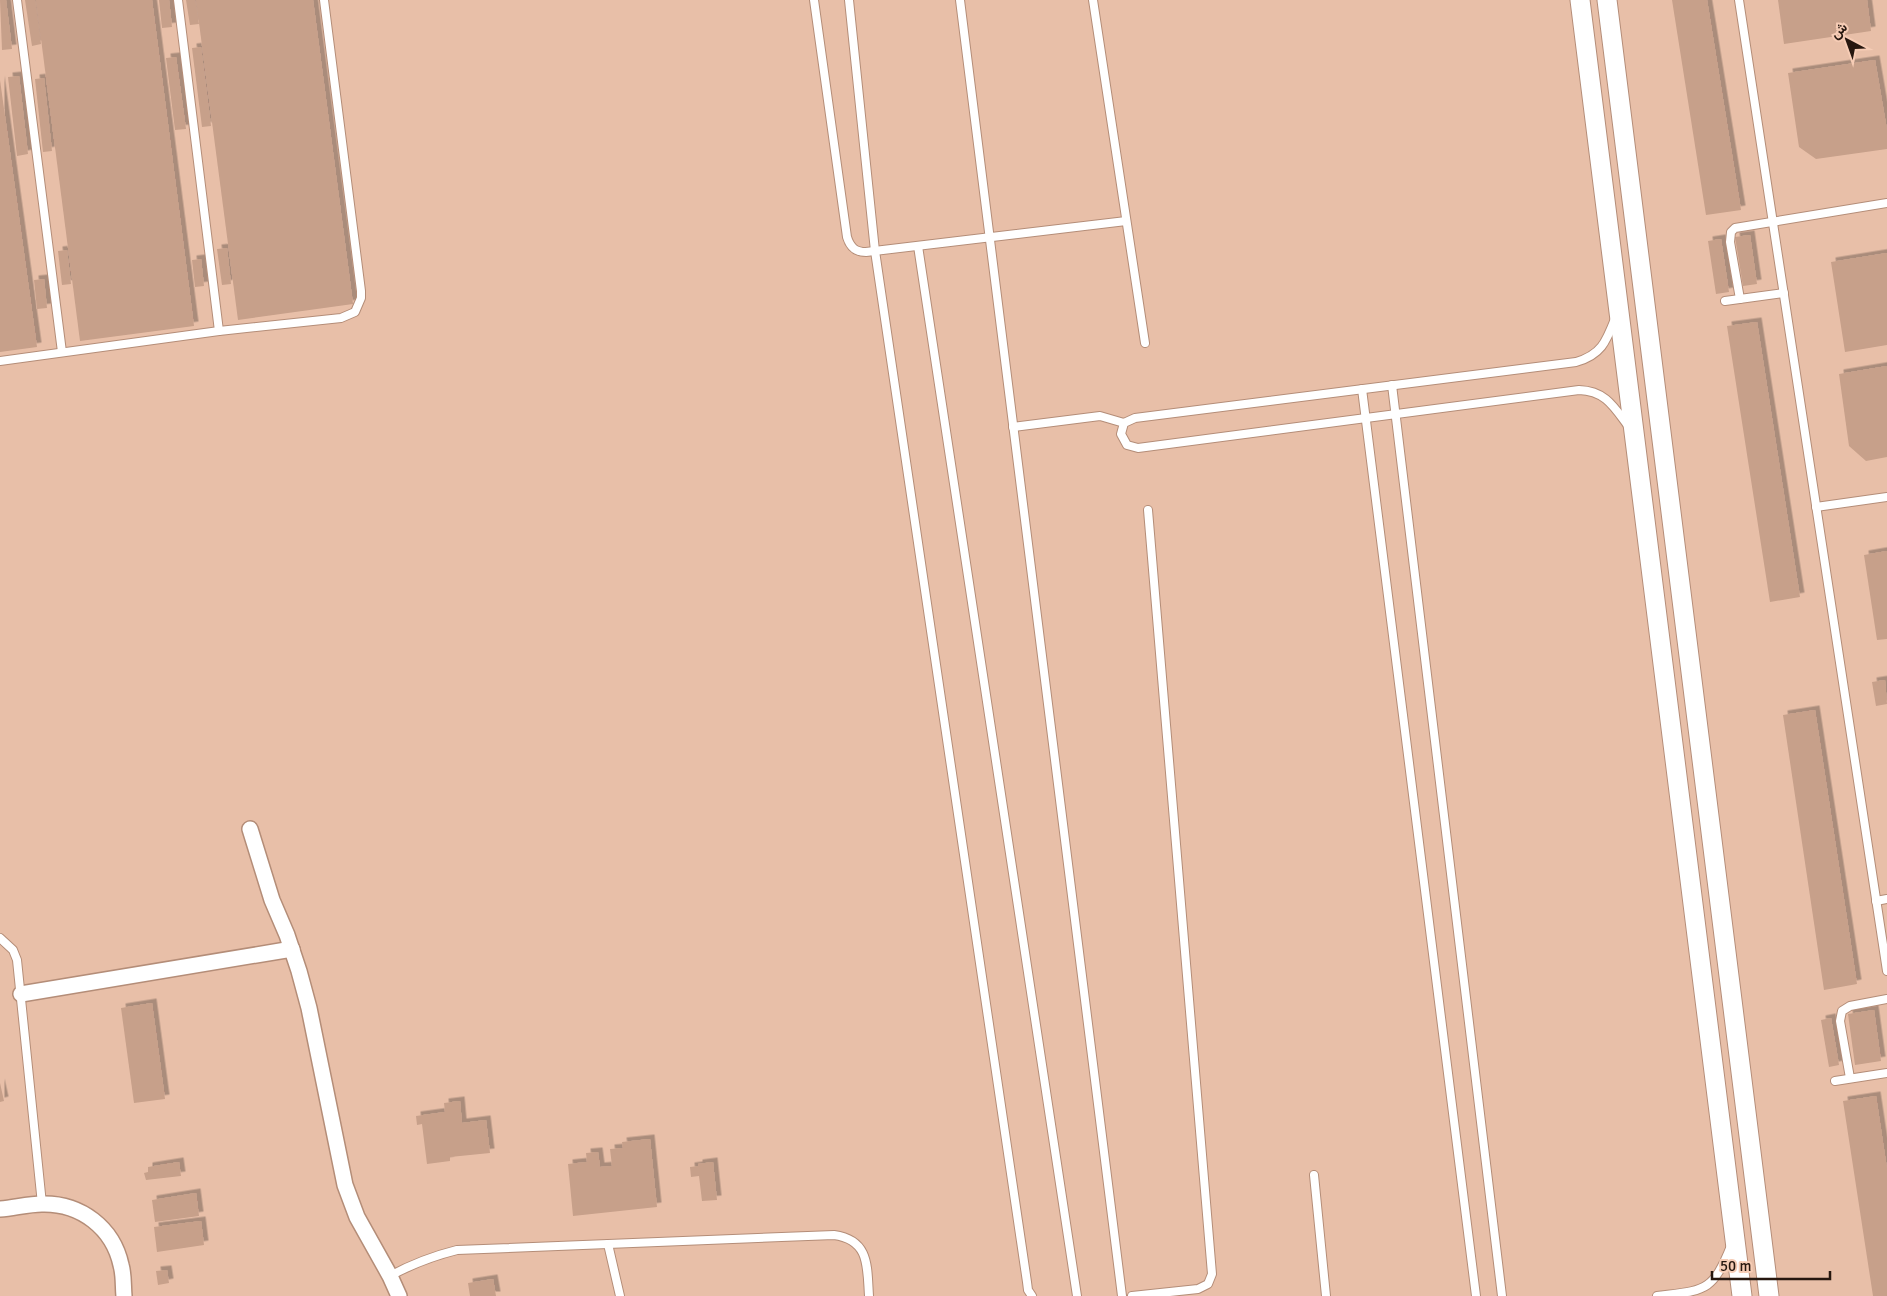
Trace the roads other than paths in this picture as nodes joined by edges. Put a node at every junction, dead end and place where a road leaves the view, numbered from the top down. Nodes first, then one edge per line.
1 (18, 0) edge
2 (178, 0) edge
3 (324, 0) edge
4 (814, 0) edge
5 (849, 0) edge
6 (960, 0) edge
7 (1093, 0) edge
8 (1580, 0) edge
9 (1607, 0) edge
10 (1739, 0) edge
11 (1887, 202) edge
12 (1774, 220) junction
13 (1126, 221) junction
14 (989, 238) junction
15 (918, 246) junction
16 (875, 251) junction
17 (1784, 293) junction
18 (1740, 299) junction
19 (1724, 301) dead end
20 (1620, 308) junction
21 (219, 330) junction
22 (1145, 343) dead end
23 (1650, 343) junction
24 (1623, 345) junction
25 (62, 352) junction
26 (0, 361) edge
27 (1392, 385) junction
28 (1362, 389) junction
29 (1396, 414) junction
30 (1366, 418) junction
31 (1124, 423) junction
32 (1013, 427) junction
33 (1634, 434) junction
34 (1887, 497) edge
35 (1816, 507) junction
36 (1148, 510) dead end
37 (250, 829) dead end
38 (1887, 899) edge
39 (1876, 901) junction
40 (0, 938) edge
41 (292, 949) junction
42 (1887, 972) edge
43 (21, 994) junction
44 (1887, 999) edge
45 (1887, 1073) edge
46 (1850, 1078) junction
47 (1835, 1081) dead end
48 (1314, 1175) dead end
49 (42, 1204) junction
50 (0, 1209) edge
51 (1735, 1237) junction
52 (608, 1244) junction
53 (390, 1276) junction
54 (124, 1296) edge
55 (399, 1296) edge
56 (620, 1296) edge
57 (870, 1296) edge
58 (1032, 1296) edge
59 (1077, 1296) edge
60 (1122, 1296) edge
61 (1132, 1296) edge
62 (1326, 1296) edge
63 (1476, 1296) edge
64 (1502, 1296) edge
65 (1657, 1296) edge
66 (1742, 1296) edge
67 (1769, 1296) edge

1 - 25 lane
2 - 21 lane
3 - 21 lane
4 - 16 lane
5 - 16 lane
6 - 14 lane
7 - 13 lane
8 - 20 street
9 - 23 street
10 - 12 lane
11 - 12 lane
12 - 17 lane
12 - 18 lane
13 - 14 lane
13 - 22 lane
14 - 15 lane
14 - 32 lane
15 - 16 lane
15 - 59 lane
16 - 58 lane
17 - 18 lane
17 - 35 lane
18 - 19 lane
20 - 24 street
20 - 27 lane
21 - 25 lane
23 - 24 street
23 - 67 street
24 - 33 street
25 - 26 lane
27 - 28 lane
27 - 29 lane
28 - 30 lane
28 - 31 lane
29 - 30 lane
29 - 33 lane
29 - 64 lane
30 - 31 lane
30 - 63 lane
31 - 32 lane
32 - 60 lane
33 - 51 street
34 - 35 lane
35 - 39 lane
36 - 61 lane
37 - 41 street
38 - 39 lane
39 - 42 lane
40 - 43 lane
41 - 43 street
41 - 53 street
43 - 49 lane
44 - 46 lane
45 - 46 lane
46 - 47 lane
48 - 62 lane
49 - 50 street
49 - 54 street
51 - 65 lane
51 - 66 street
52 - 53 lane
52 - 56 lane
52 - 57 lane
53 - 55 street

